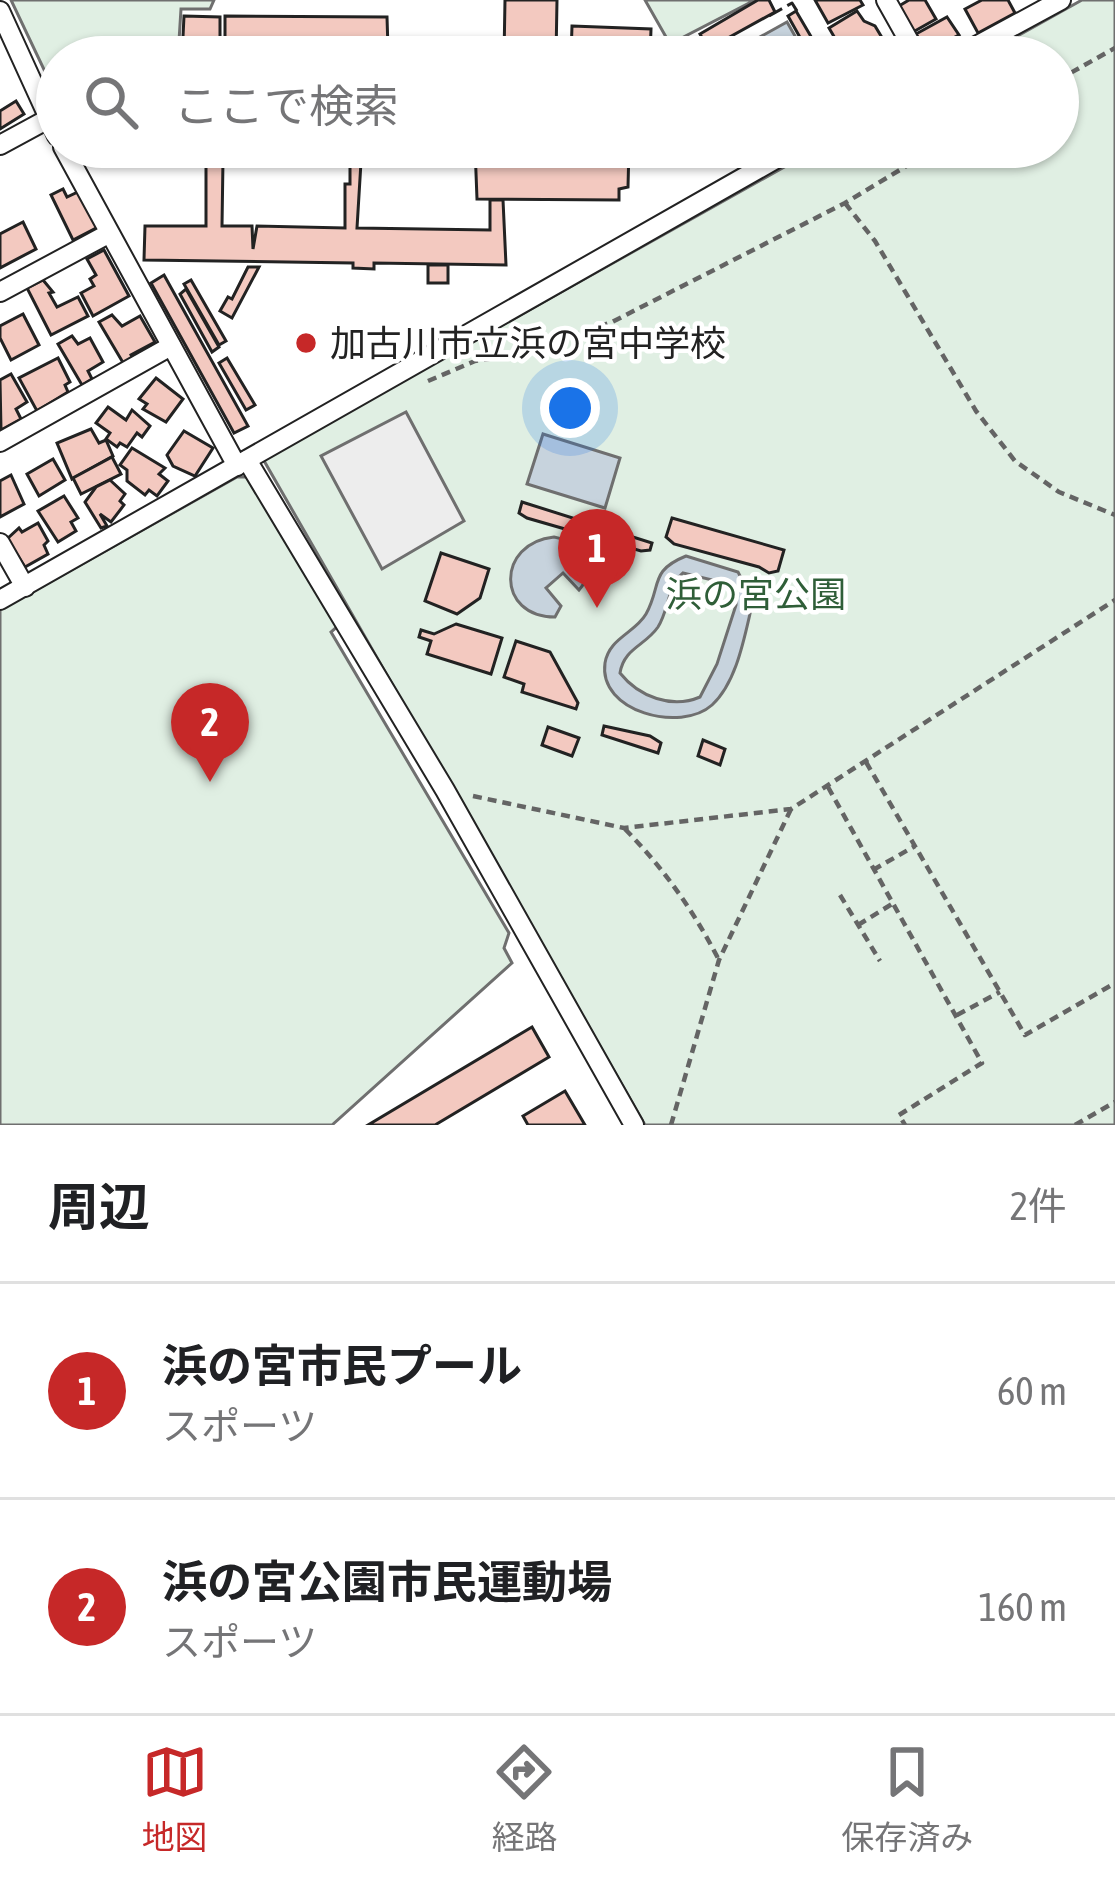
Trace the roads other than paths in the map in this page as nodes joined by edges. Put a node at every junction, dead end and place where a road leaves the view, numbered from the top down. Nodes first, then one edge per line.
1 (886, 0) edge
2 (1061, 0) edge
3 (1034, 6) edge
4 (0, 11) edge
5 (906, 36) edge
6 (988, 36) edge
7 (36, 90) edge
8 (36, 133) edge
9 (0, 145) edge
10 (74, 168) edge
11 (760, 168) edge
12 (108, 234) junction
13 (0, 292) edge
14 (171, 346) junction
15 (0, 442) edge
16 (242, 463) junction
17 (0, 543) edge
18 (25, 587) junction
19 (0, 600) edge
20 (634, 1125) edge

1 - 5 street
2 - 3 street
3 - 6 street
4 - 7 street
8 - 9 street
10 - 12 street
11 - 16 street
12 - 13 street
12 - 14 street
14 - 15 street
14 - 16 street
16 - 18 street
16 - 20 street
17 - 18 street
18 - 19 street

